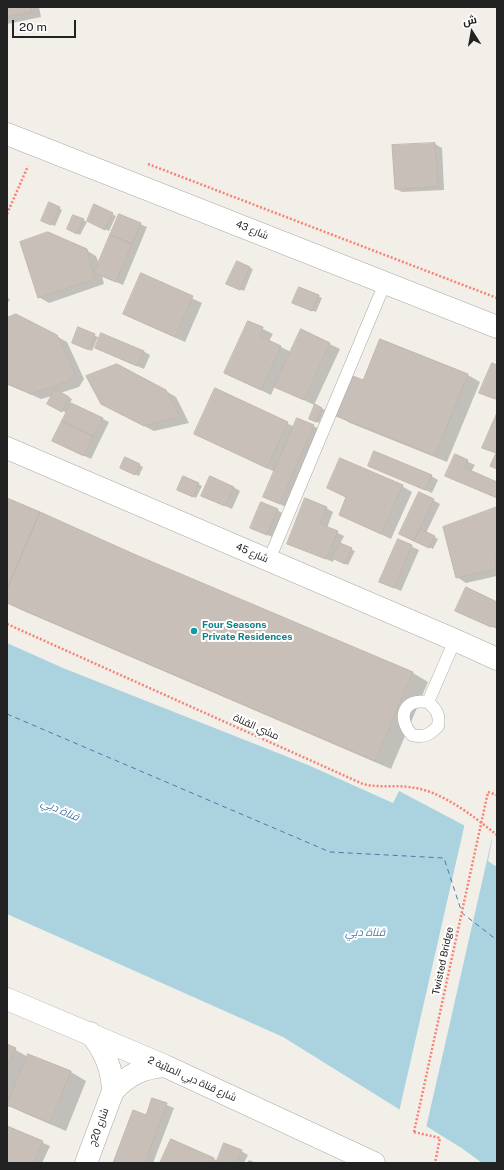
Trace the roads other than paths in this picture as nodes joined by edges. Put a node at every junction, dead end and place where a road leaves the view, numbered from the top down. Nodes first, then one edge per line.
1 (7, 134) edge
2 (385, 283) junction
3 (497, 327) edge
4 (7, 448) edge
5 (269, 560) junction
6 (455, 640) junction
7 (497, 659) edge
8 (428, 702) dead end
9 (7, 999) edge
10 (90, 1033) junction
11 (165, 1066) junction
12 (113, 1091) junction
13 (353, 1157) edge
14 (86, 1163) edge
15 (374, 1163) edge

1 - 2 street, شارع 43
2 - 3 street, شارع 43
2 - 5 lane
4 - 5 street, شارع 45
5 - 6 street, شارع 45
6 - 7 street, شارع 45
6 - 8 lane
9 - 10 street, شارع قناة دبي المائية 2
10 - 11 street, شارع قناة دبي المائية 2
10 - 12 street, شارع 20ج
11 - 12 street, شارع 20ج
11 - 13 street, شارع قناة دبي المائية 2
12 - 14 street, شارع 20ج
13 - 15 street, شارع قناة دبي المائية 2

